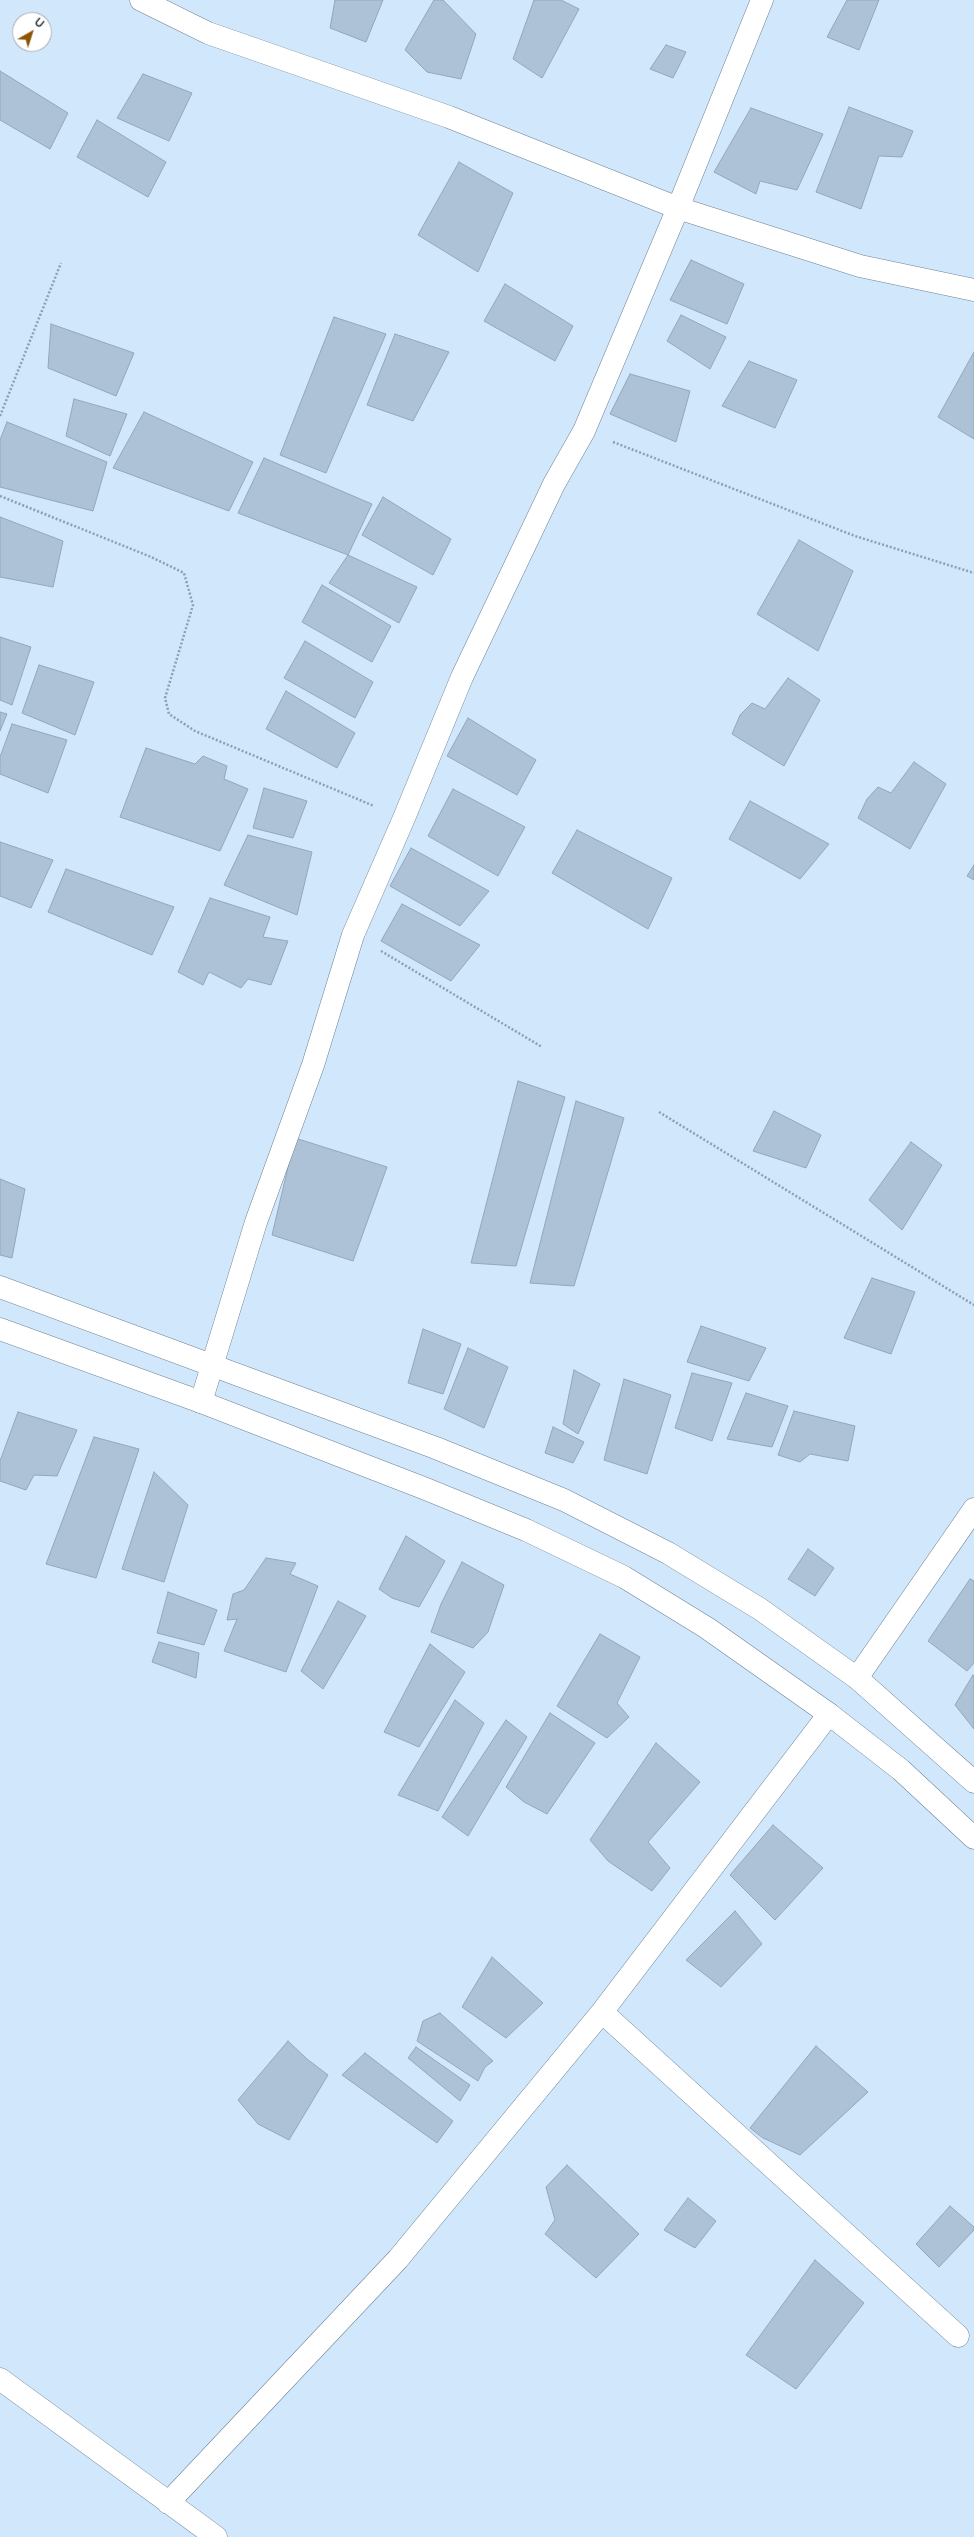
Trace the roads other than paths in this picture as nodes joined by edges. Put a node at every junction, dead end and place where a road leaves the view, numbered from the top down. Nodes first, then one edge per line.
1 (141, 0) edge
2 (762, 0) edge
3 (678, 208) junction
4 (974, 290) edge
5 (0, 1287) edge
6 (0, 1329) edge
7 (212, 1364) junction
8 (201, 1402) junction
9 (974, 1509) edge
10 (857, 1678) junction
11 (829, 1714) junction
12 (974, 1782) edge
13 (974, 1838) edge
14 (602, 2012) junction
15 (958, 2336) dead end
16 (0, 2379) edge
17 (168, 2503) junction
18 (216, 2537) edge

1 - 3 main road
2 - 3 main road
3 - 4 main road
3 - 7 main road
5 - 7 main road
6 - 8 main road
7 - 8 main road
7 - 10 main road
8 - 11 main road
9 - 10 main road
10 - 12 main road
11 - 13 main road
11 - 14 main road
14 - 15 main road
14 - 17 main road
16 - 17 main road
17 - 18 main road

